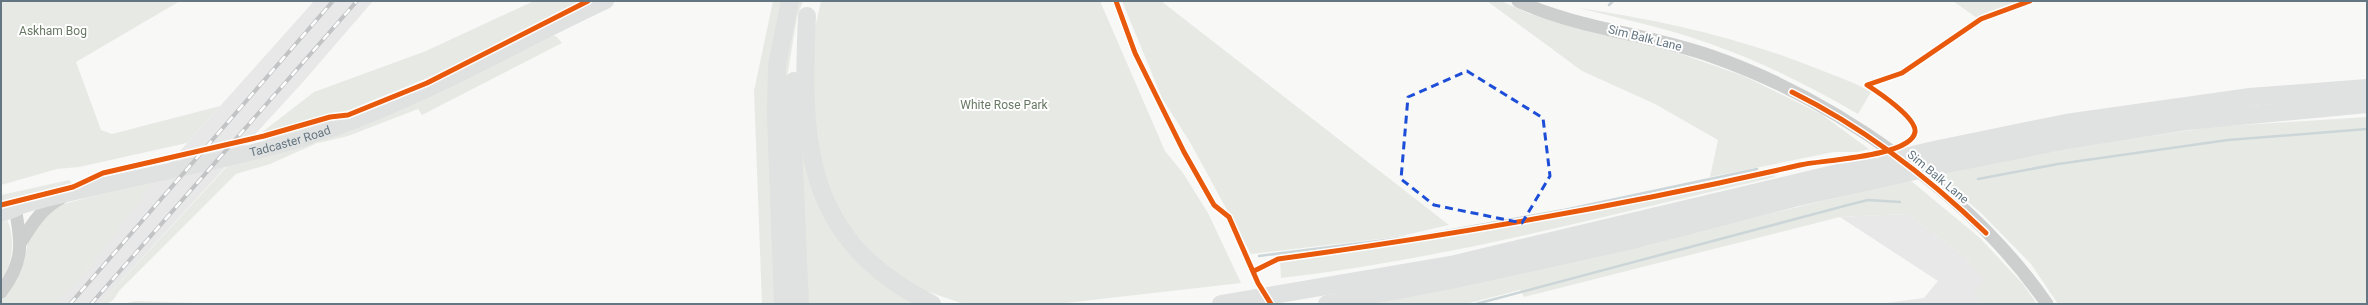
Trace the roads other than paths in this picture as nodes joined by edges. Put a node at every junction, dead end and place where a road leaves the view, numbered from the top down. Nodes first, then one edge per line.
1 (606, 1) edge
2 (790, 1) edge
3 (1518, 1) edge
4 (809, 8) edge
5 (2367, 88) edge
6 (2367, 104) edge
7 (70, 194) junction
8 (8, 211) edge
9 (21, 242) junction
10 (1, 292) edge
11 (783, 304) edge
12 (800, 304) edge
13 (932, 304) edge
14 (1220, 304) edge
15 (1327, 304) edge
16 (2047, 304) edge

1 - 7 main road, Tadcaster Road
2 - 11 highway
3 - 16 street, Sim Balk Lane
4 - 12 highway
4 - 13 highway
5 - 14 highway
6 - 15 highway
7 - 8 main road, Tadcaster Road
7 - 9 street, Tadcaster Road
8 - 9 street, Tadcaster Road
9 - 10 street, Tadcaster Road

